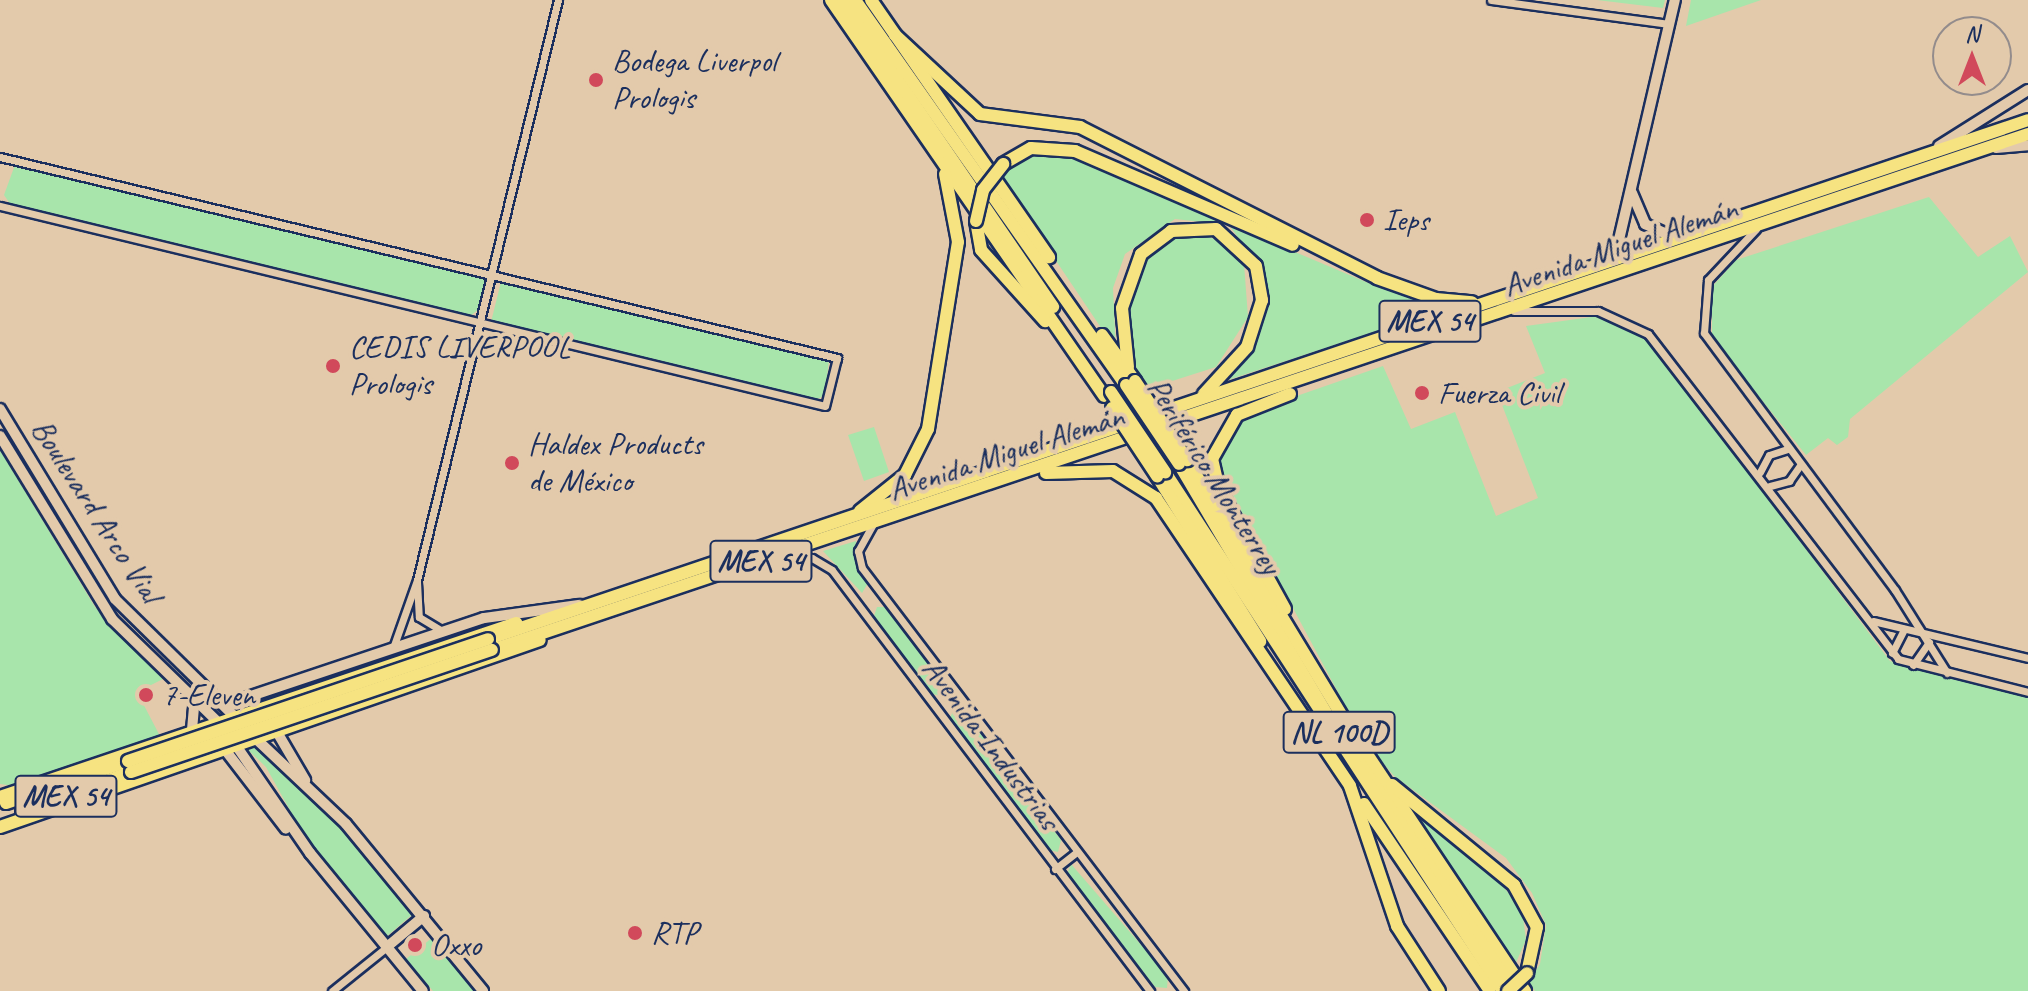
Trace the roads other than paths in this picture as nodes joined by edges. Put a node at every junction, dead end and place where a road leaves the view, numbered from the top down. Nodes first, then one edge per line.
1 (558, 0) edge
2 (831, 0) edge
3 (843, 0) edge
4 (855, 0) edge
5 (871, 0) edge
6 (1491, 0) edge
7 (1675, 0) edge
8 (1669, 24) junction
9 (895, 35) junction
10 (2028, 90) edge
11 (2028, 120) edge
12 (2028, 134) edge
13 (922, 136) junction
14 (2028, 145) edge
15 (1978, 151) junction
16 (0, 157) edge
17 (1897, 165) junction
18 (1632, 191) junction
19 (0, 206) edge
20 (1756, 229) junction
21 (1673, 237) junction
22 (1316, 250) junction
23 (1599, 263) junction
24 (490, 276) junction
25 (1488, 301) junction
26 (1514, 311) junction
27 (478, 325) junction
28 (1073, 349) junction
29 (1335, 369) junction
30 (1130, 380) junction
31 (1108, 394) junction
32 (1197, 400) junction
33 (0, 409) edge
34 (0, 436) edge
35 (1787, 449) junction
36 (1183, 462) junction
37 (1800, 465) junction
38 (1760, 472) junction
39 (1031, 473) junction
40 (1161, 474) junction
41 (1770, 486) junction
42 (873, 524) junction
43 (833, 526) junction
44 (778, 555) junction
45 (417, 580) junction
46 (597, 604) junction
47 (562, 615) junction
48 (1873, 621) junction
49 (453, 629) junction
50 (1904, 629) junction
51 (548, 632) junction
52 (1927, 638) junction
53 (490, 644) junction
54 (1892, 653) junction
55 (386, 654) junction
56 (2028, 658) edge
57 (351, 665) junction
58 (1913, 665) junction
59 (1947, 673) junction
60 (1318, 676) junction
61 (327, 685) junction
62 (2028, 692) edge
63 (195, 697) junction
64 (269, 703) junction
65 (224, 705) junction
66 (234, 715) junction
67 (1304, 716) junction
68 (218, 720) junction
69 (192, 730) junction
70 (279, 732) junction
71 (256, 740) junction
72 (231, 749) junction
73 (207, 758) junction
74 (1374, 764) junction
75 (130, 766) junction
76 (1350, 786) junction
77 (2, 792) edge
78 (0, 805) edge
79 (327, 806) junction
80 (0, 820) edge
81 (0, 827) edge
82 (1077, 852) junction
83 (1055, 869) junction
84 (424, 916) junction
85 (388, 946) junction
86 (332, 991) edge
87 (423, 991) edge
88 (483, 991) edge
89 (1150, 991) edge
90 (1184, 991) edge
91 (1439, 991) edge
92 (1490, 991) edge
93 (1508, 991) edge
94 (1525, 991) edge

1 - 24 street
2 - 13 highway
3 - 31 highway, Periférico Monterrey / NL 100D
4 - 30 highway, Periférico Monterrey / NL 100D
5 - 9 highway
6 - 8 street
7 - 8 street
8 - 18 street
9 - 22 highway
9 - 30 highway
10 - 17 street
11 - 17 highway, Avenida Miguel Alemán / MEX 54
12 - 15 highway, Avenida Miguel Alemán / MEX 54
13 - 28 highway
13 - 43 highway
14 - 15 street
15 - 20 highway, Avenida Miguel Alemán / MEX 54
16 - 24 street
17 - 21 highway, Avenida Miguel Alemán / MEX 54
18 - 21 street
18 - 23 street
19 - 27 street
20 - 26 highway, Avenida Miguel Alemán / MEX 54
20 - 35 street
21 - 23 highway, Avenida Miguel Alemán / MEX 54
22 - 25 highway
22 - 28 highway, bridge
23 - 25 highway, Avenida Miguel Alemán / MEX 54
24 - 27 street
24 - 27 street
25 - 32 highway, Avenida Miguel Alemán / MEX 54
26 - 29 highway, Avenida Miguel Alemán / MEX 54
26 - 38 street
27 - 45 street
28 - 31 highway
29 - 39 highway, Avenida Miguel Alemán / MEX 54
29 - 60 highway
30 - 32 highway
30 - 36 highway, Periférico Monterrey / NL 100D, bridge
31 - 40 highway, Periférico Monterrey / NL 100D, bridge
32 - 43 highway, Avenida Miguel Alemán / MEX 54
33 - 65 street, Boulevard Arco Vial
34 - 63 street, Boulevard Arco Vial
35 - 37 street
35 - 38 street
36 - 60 highway
36 - 93 highway, Periférico Monterrey / NL 100D
37 - 41 street
37 - 52 street
38 - 41 street
39 - 42 highway, Avenida Miguel Alemán / MEX 54
39 - 67 highway
40 - 67 highway
40 - 93 highway, Periférico Monterrey / NL 100D
41 - 48 street
42 - 44 highway, Avenida Miguel Alemán / MEX 54
42 - 82 street, Avenida Industrias
43 - 46 highway, Avenida Miguel Alemán / MEX 54
44 - 51 highway, Avenida Miguel Alemán / MEX 54
44 - 83 street, Avenida Industrias
45 - 49 street
45 - 55 street
46 - 47 highway, Avenida Miguel Alemán / MEX 54
46 - 49 street
47 - 53 highway, Avenida Miguel Alemán / MEX 54
47 - 61 highway
48 - 50 street
48 - 54 street
49 - 55 street
50 - 52 street
50 - 54 street
51 - 53 highway, Avenida Miguel Alemán / MEX 54
51 - 70 highway
52 - 56 street
52 - 58 street
52 - 59 street
53 - 75 highway, Avenida Miguel Alemán / MEX 54, bridge
54 - 58 street
55 - 57 street
57 - 61 street
57 - 65 street
58 - 59 street
59 - 62 street
60 - 74 highway
61 - 64 highway
63 - 68 street, Boulevard Arco Vial
63 - 69 street
64 - 66 highway
64 - 70 highway
65 - 66 street, Boulevard Arco Vial
66 - 68 highway
66 - 71 street, Boulevard Arco Vial
67 - 76 highway
68 - 69 highway
68 - 72 street, Boulevard Arco Vial
69 - 73 highway
69 - 77 highway
70 - 71 highway
70 - 79 street
71 - 72 highway
71 - 79 street, Boulevard Arco Vial
72 - 73 highway
72 - 85 street, Boulevard Arco Vial
73 - 81 highway
74 - 93 highway, bridge
74 - 94 highway
75 - 78 highway, Avenida Miguel Alemán / MEX 54
75 - 80 highway, Avenida Miguel Alemán / MEX 54
76 - 91 highway
76 - 92 highway
79 - 84 street
82 - 83 street
82 - 90 street, Avenida Industrias
83 - 89 street, Avenida Industrias
84 - 85 street
84 - 88 street
85 - 86 street
85 - 87 street, Boulevard Arco Vial

